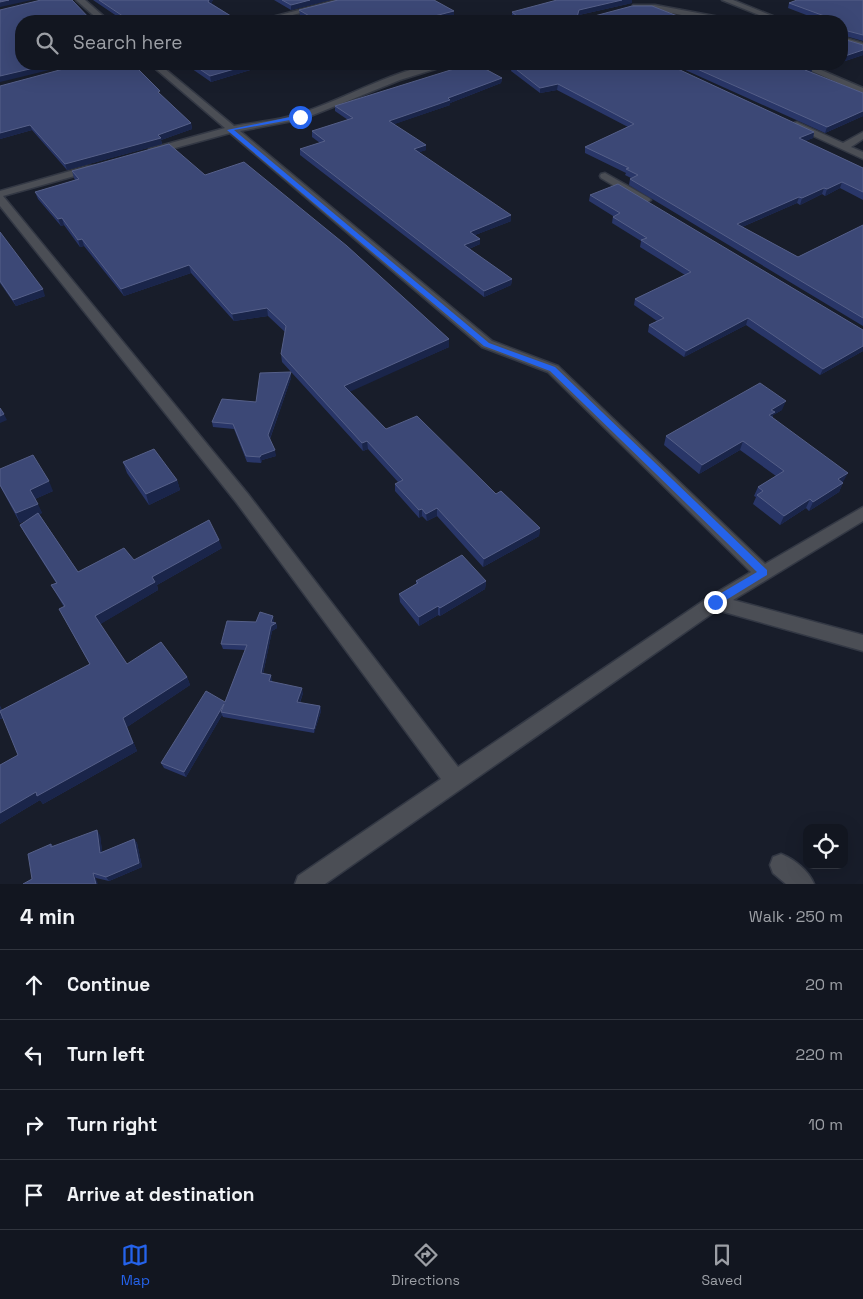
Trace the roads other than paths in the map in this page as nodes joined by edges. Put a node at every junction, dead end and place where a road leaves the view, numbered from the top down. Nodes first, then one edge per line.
1 (80, 0) edge
2 (346, 0) edge
3 (655, 0) edge
4 (726, 0) edge
5 (678, 11) junction
6 (98, 15) edge
7 (285, 15) edge
8 (688, 15) edge
9 (699, 15) edge
10 (765, 15) edge
11 (848, 41) edge
12 (861, 43) edge
13 (161, 70) edge
14 (423, 70) edge
15 (814, 70) edge
16 (863, 91) edge
17 (790, 122) edge
18 (230, 130) junction
19 (863, 135) edge
20 (844, 147) junction
21 (144, 154) edge
22 (863, 156) edge
23 (105, 164) edge
24 (605, 176) dead end
25 (0, 194) edge
26 (0, 199) edge
27 (655, 206) edge
28 (863, 513) edge
29 (763, 573) junction
30 (715, 602) junction
31 (863, 643) edge
32 (455, 780) junction
33 (781, 866) dead end
34 (306, 884) edge
35 (803, 884) edge

1 - 6 street
2 - 7 street
3 - 5 street
4 - 10 street
5 - 8 street
5 - 9 street
11 - 12 street
13 - 18 street
14 - 18 street
15 - 16 street
17 - 20 street
18 - 21 street
18 - 29 street
19 - 20 street
20 - 22 street
23 - 25 street
24 - 27 street
26 - 32 street
28 - 29 street
29 - 30 street
30 - 31 street
30 - 32 street
32 - 34 street
33 - 35 street

